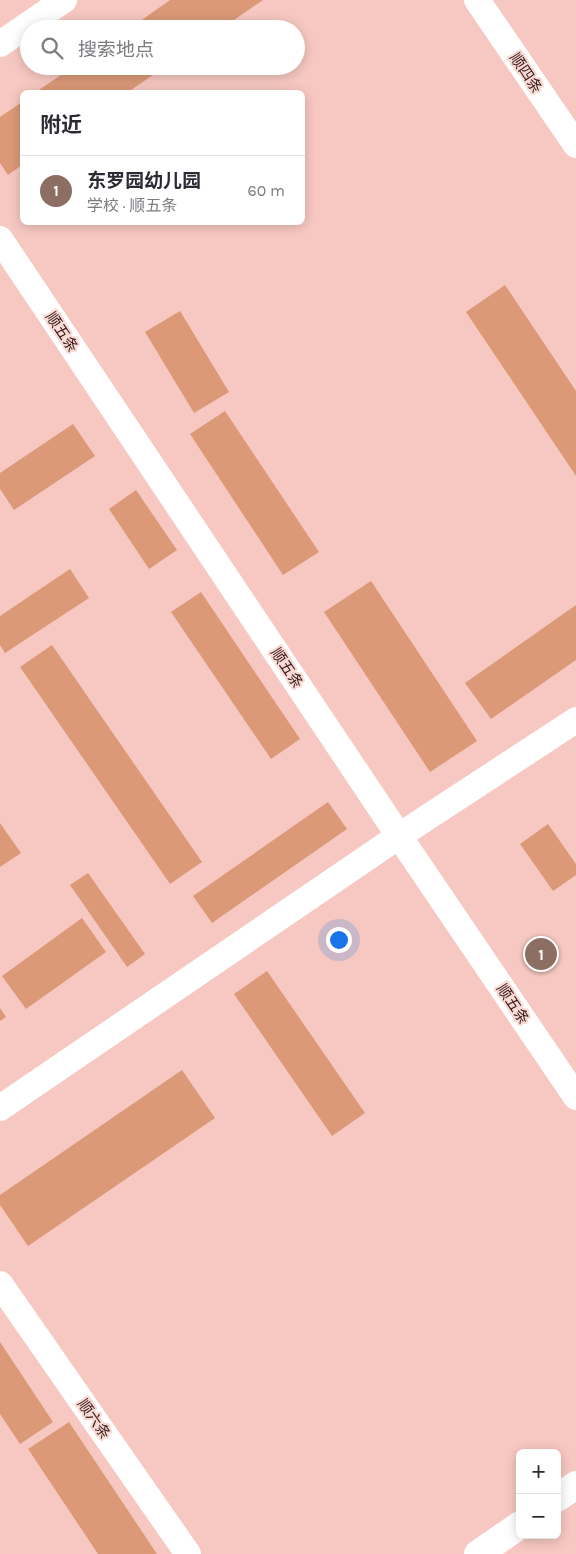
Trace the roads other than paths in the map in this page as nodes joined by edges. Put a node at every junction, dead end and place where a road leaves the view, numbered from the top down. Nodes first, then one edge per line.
1 (64, 0) edge
2 (477, 0) edge
3 (35, 20) edge
4 (20, 30) edge
5 (0, 44) edge
6 (576, 145) edge
7 (0, 239) edge
8 (576, 720) edge
9 (399, 836) junction
10 (576, 1097) edge
11 (0, 1108) edge
12 (0, 1284) edge
13 (576, 1485) edge
14 (561, 1495) edge
15 (516, 1528) edge
16 (188, 1554) edge
17 (478, 1554) edge

1 - 3 street
2 - 6 street, 顺四条
4 - 5 street
7 - 9 street, 顺五条
8 - 9 street
9 - 10 street, 顺五条
9 - 11 street
12 - 16 street, 顺六条
13 - 14 street
15 - 17 street

